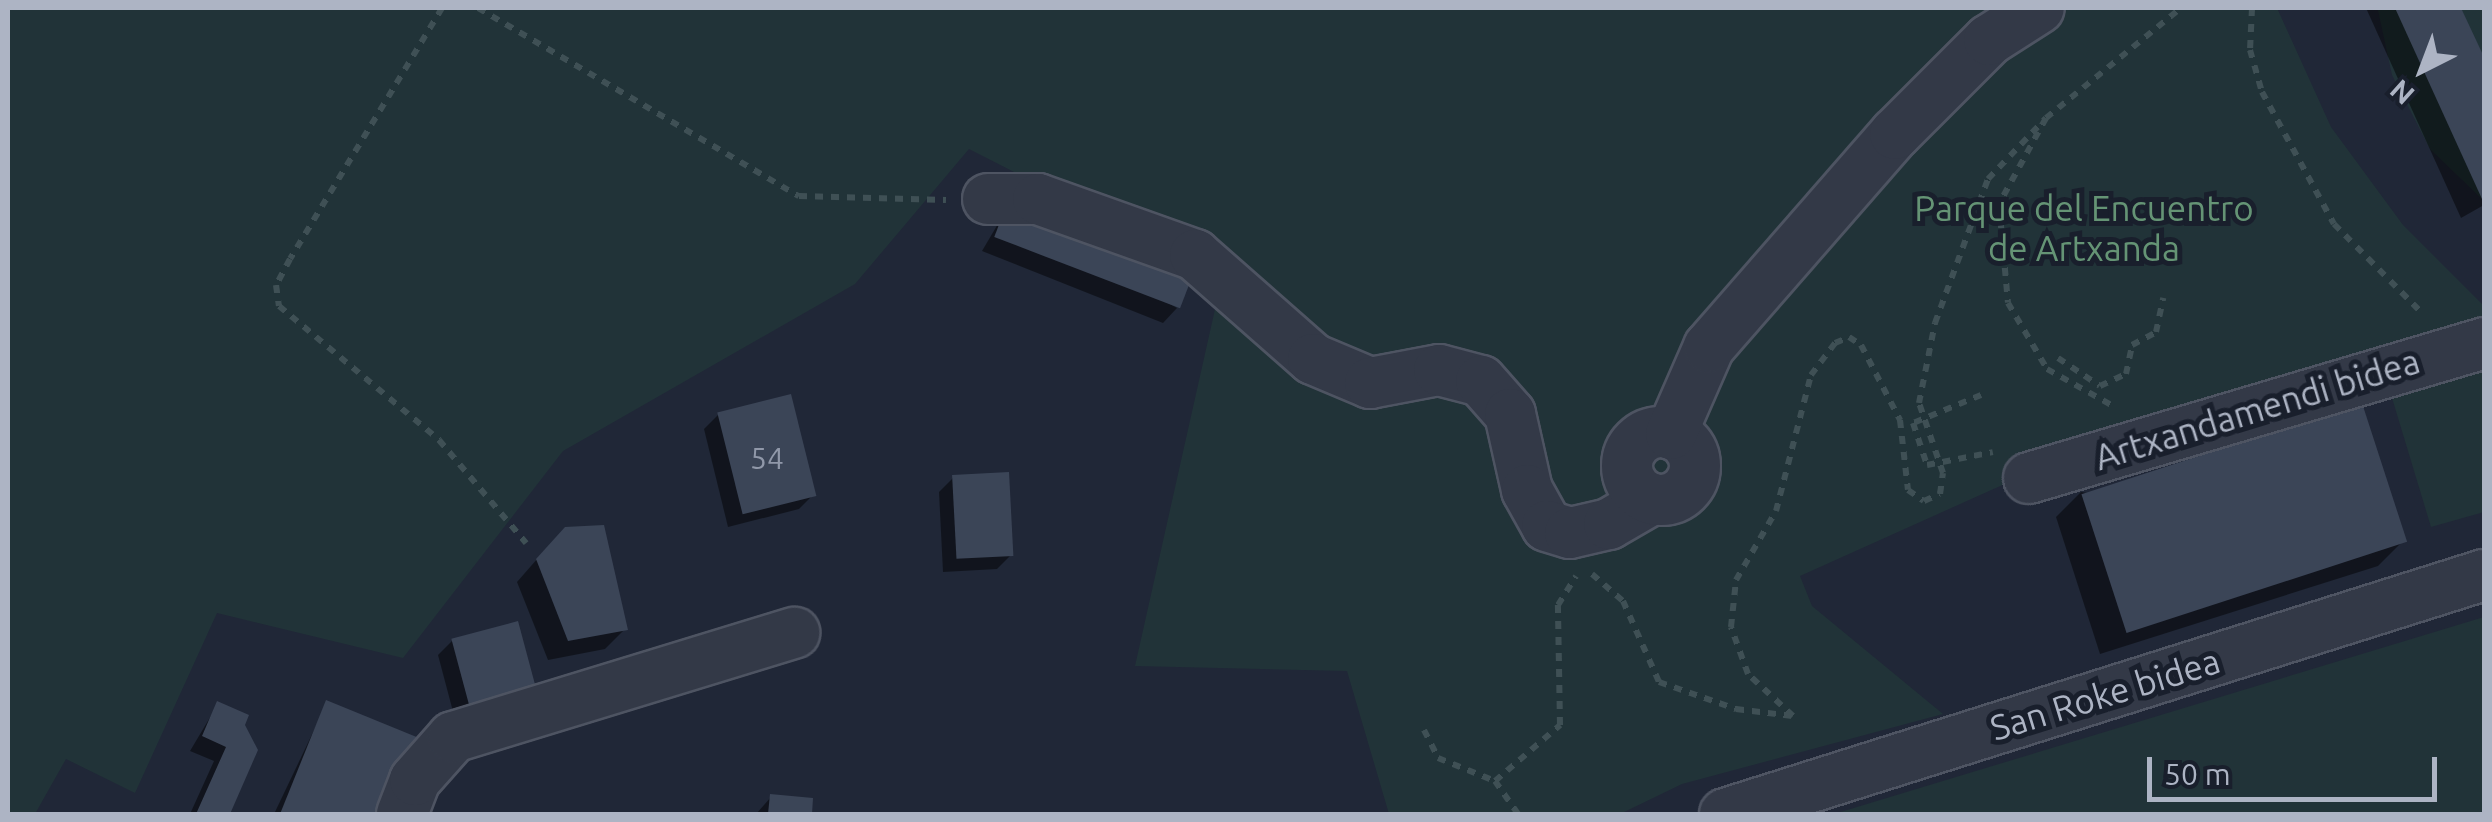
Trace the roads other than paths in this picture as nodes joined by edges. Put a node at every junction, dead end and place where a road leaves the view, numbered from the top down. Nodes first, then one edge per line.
1 (2039, 8) edge
2 (988, 198) road end
3 (2476, 345) edge
4 (2011, 465) road end
5 (2484, 575) edge
6 (794, 632) dead end
7 (402, 814) edge
8 (1725, 814) edge

1 - 2 street
3 - 4 street, Artxandamendi bidea
5 - 8 street, San Roke bidea
6 - 7 street

